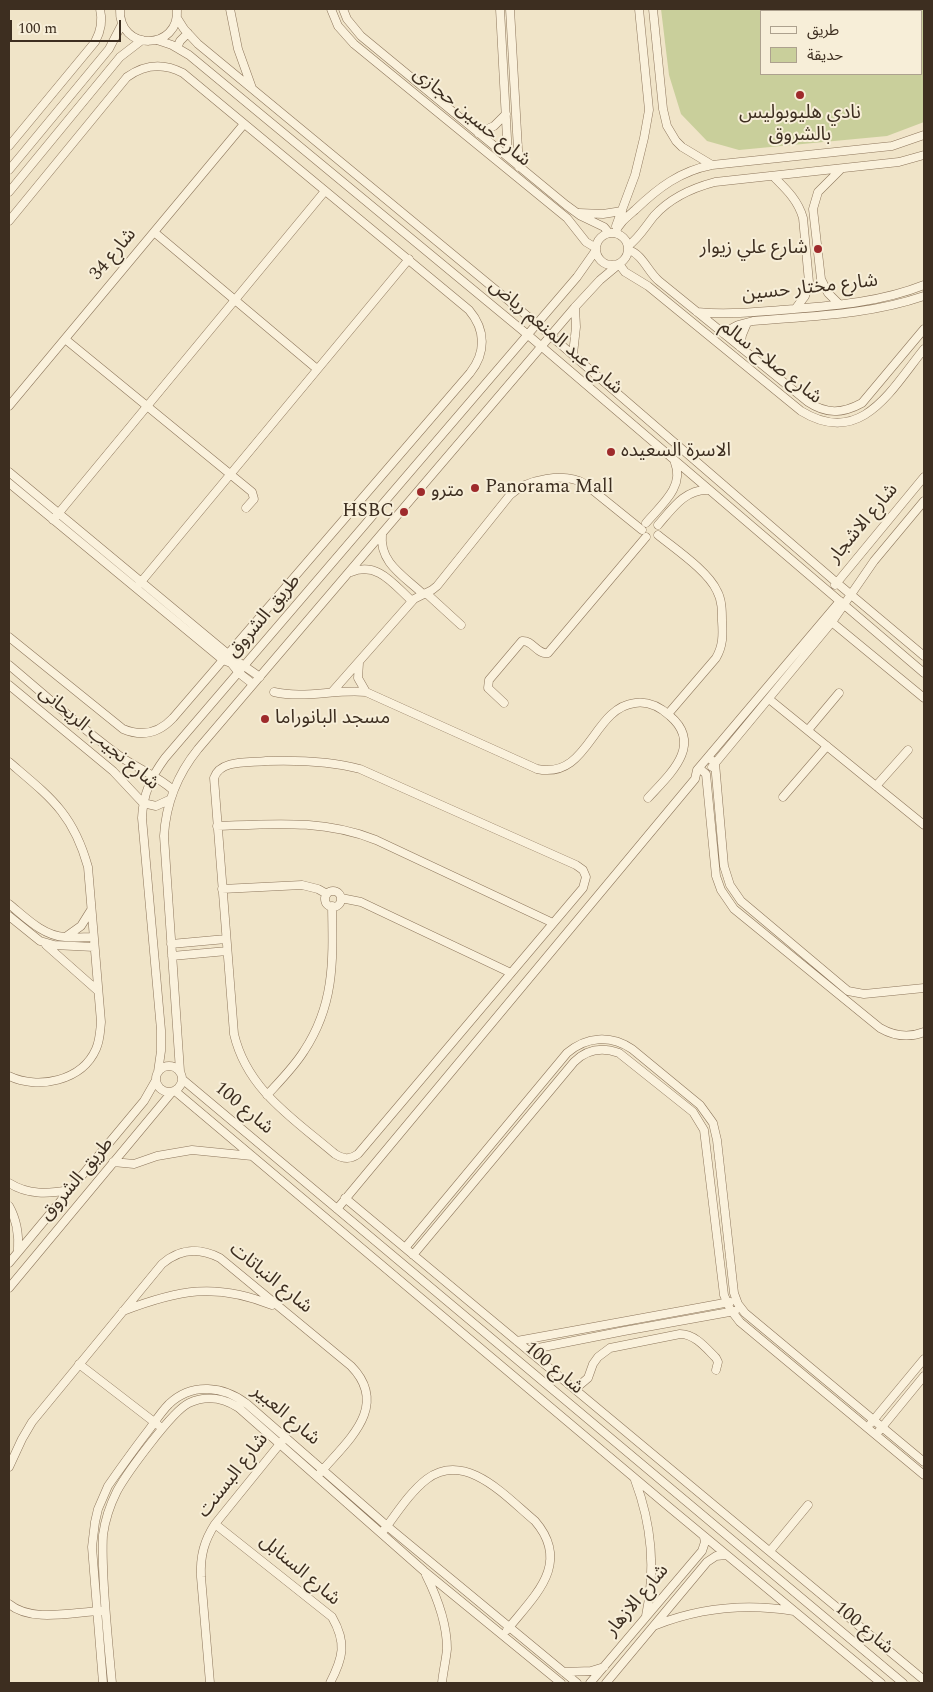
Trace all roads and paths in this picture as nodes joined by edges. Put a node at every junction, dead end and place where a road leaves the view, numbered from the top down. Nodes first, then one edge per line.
1 (100, 9) edge
2 (120, 9) edge
3 (177, 9) edge
4 (230, 9) edge
5 (331, 9) edge
6 (343, 9) edge
7 (500, 9) edge
8 (510, 9) edge
9 (639, 9) edge
10 (653, 9) edge
11 (177, 18) junction
12 (122, 24) junction
13 (188, 33) junction
14 (142, 40) junction
15 (157, 40) junction
16 (114, 42) junction
17 (177, 48) junction
18 (126, 52) junction
19 (253, 90) junction
20 (506, 114) junction
21 (664, 118) junction
22 (648, 119) junction
23 (244, 124) junction
24 (478, 132) junction
25 (924, 135) edge
26 (9, 146) edge
27 (859, 149) junction
28 (924, 155) edge
29 (510, 159) junction
30 (712, 165) junction
31 (862, 166) junction
32 (519, 167) junction
33 (506, 168) junction
34 (841, 169) junction
35 (9, 170) edge
36 (773, 176) junction
37 (371, 188) junction
38 (325, 191) junction
39 (9, 192) edge
40 (362, 199) junction
41 (622, 211) junction
42 (575, 212) junction
43 (9, 221) edge
44 (154, 232) junction
45 (612, 233) junction
46 (629, 248) junction
47 (596, 249) junction
48 (408, 260) junction
49 (619, 264) junction
50 (924, 285) edge
51 (924, 296) edge
52 (235, 300) junction
53 (839, 304) junction
54 (575, 307) junction
55 (796, 308) junction
56 (697, 312) junction
57 (747, 323) junction
58 (537, 324) junction
59 (924, 329) edge
60 (723, 333) junction
61 (528, 335) junction
62 (551, 336) junction
63 (65, 339) junction
64 (541, 347) junction
65 (740, 347) junction
66 (924, 349) edge
67 (573, 354) junction
68 (317, 369) junction
69 (9, 406) edge
70 (148, 406) junction
71 (658, 429) junction
72 (650, 440) junction
73 (675, 461) junction
74 (9, 472) edge
75 (231, 474) junction
76 (924, 477) edge
77 (9, 483) edge
78 (723, 485) junction
79 (711, 493) junction
80 (924, 501) edge
81 (246, 508) dead end
82 (59, 513) junction
83 (53, 520) junction
84 (658, 525) junction
85 (645, 530) junction
86 (382, 534) junction
87 (658, 535) junction
88 (349, 572) junction
89 (142, 581) junction
90 (837, 583) junction
91 (136, 588) junction
92 (829, 592) junction
93 (424, 593) junction
94 (852, 595) junction
95 (412, 601) junction
96 (842, 603) junction
97 (830, 620) junction
98 (461, 624) dead end
99 (9, 637) edge
100 (226, 656) junction
101 (924, 656) edge
102 (358, 663) junction
103 (9, 665) edge
104 (245, 666) junction
105 (239, 673) junction
106 (924, 673) edge
107 (260, 677) junction
108 (253, 684) junction
109 (9, 685) edge
110 (274, 692) dead end
111 (332, 692) junction
112 (366, 692) junction
113 (839, 693) dead end
114 (924, 698) edge
115 (769, 699) junction
116 (504, 702) dead end
117 (668, 714) junction
118 (808, 730) junction
119 (100, 740) junction
120 (827, 746) junction
121 (908, 750) dead end
122 (91, 752) junction
123 (708, 757) junction
124 (715, 763) junction
125 (11, 767) edge
126 (699, 768) junction
127 (706, 774) junction
128 (153, 776) junction
129 (695, 779) junction
130 (876, 786) junction
131 (173, 790) junction
132 (783, 797) dead end
133 (648, 798) dead end
134 (169, 800) junction
135 (143, 803) junction
136 (921, 817) edge
137 (924, 825) edge
138 (217, 826) junction
139 (222, 889) junction
140 (327, 894) junction
141 (340, 898) junction
142 (9, 904) edge
143 (332, 906) junction
144 (92, 908) junction
145 (9, 916) edge
146 (553, 923) junction
147 (64, 937) junction
148 (93, 937) junction
149 (226, 939) junction
150 (40, 941) junction
151 (171, 944) junction
152 (94, 947) junction
153 (227, 951) junction
154 (172, 956) junction
155 (511, 973) junction
156 (832, 978) junction
157 (826, 986) junction
158 (924, 988) edge
159 (98, 991) junction
160 (924, 1032) edge
161 (180, 1071) junction
162 (9, 1076) edge
163 (157, 1076) junction
164 (182, 1079) junction
165 (173, 1091) junction
166 (267, 1096) junction
167 (487, 1150) junction
168 (252, 1156) junction
169 (495, 1156) junction
170 (113, 1162) junction
171 (9, 1183) edge
172 (69, 1190) junction
173 (345, 1198) junction
174 (9, 1206) edge
175 (337, 1209) junction
176 (405, 1248) junction
177 (18, 1251) junction
178 (413, 1255) junction
179 (9, 1263) edge
180 (9, 1288) edge
181 (737, 1301) junction
182 (727, 1303) junction
183 (278, 1307) junction
184 (742, 1310) junction
185 (122, 1312) junction
186 (732, 1312) junction
187 (622, 1322) junction
188 (665, 1324) junction
189 (625, 1331) junction
190 (666, 1337) junction
191 (517, 1341) junction
192 (628, 1344) junction
193 (528, 1350) junction
194 (924, 1359) edge
195 (79, 1364) junction
196 (716, 1370) dead end
197 (817, 1373) junction
198 (924, 1376) edge
199 (810, 1380) junction
200 (575, 1390) junction
201 (873, 1420) junction
202 (155, 1422) junction
203 (867, 1427) junction
204 (882, 1427) junction
205 (163, 1429) junction
206 (876, 1434) junction
207 (286, 1437) junction
208 (280, 1444) junction
209 (924, 1462) edge
210 (9, 1467) edge
211 (323, 1470) junction
212 (924, 1475) edge
213 (317, 1476) junction
214 (635, 1478) junction
215 (678, 1496) junction
216 (808, 1506) dead end
217 (669, 1507) junction
218 (215, 1524) junction
219 (387, 1526) junction
220 (382, 1533) junction
221 (704, 1536) junction
222 (770, 1551) junction
223 (698, 1555) junction
224 (726, 1555) junction
225 (707, 1562) junction
226 (424, 1571) junction
227 (772, 1575) junction
228 (764, 1586) junction
229 (9, 1604) edge
230 (106, 1610) junction
231 (97, 1611) junction
232 (794, 1611) junction
233 (646, 1617) junction
234 (654, 1626) junction
235 (508, 1628) junction
236 (502, 1636) junction
237 (604, 1667) junction
238 (563, 1672) junction
239 (924, 1680) edge
240 (103, 1683) edge
241 (112, 1683) edge
242 (210, 1683) edge
243 (330, 1683) edge
244 (442, 1683) edge
245 (561, 1683) edge
246 (577, 1683) edge
247 (590, 1683) edge
248 (606, 1683) edge
249 (881, 1683) edge
250 (903, 1683) edge

1 - 26 street
2 - 12 street
3 - 11 street
4 - 19 street
5 - 33 street, شارع حسين حجازى
6 - 24 street, شارع حسين حجازى
7 - 20 street
8 - 32 street
9 - 22 street
10 - 21 street
11 - 13 street, شارع عبد المنعم رياض
11 - 15 street
12 - 14 street
12 - 16 street
13 - 17 street
13 - 19 street, شارع عبد المنعم رياض
14 - 15 street
14 - 18 street
15 - 17 street, شارع عبد المنعم رياض
16 - 18 street
16 - 35 street
17 - 40 street, شارع عبد المنعم رياض
18 - 39 street
19 - 37 street, شارع عبد المنعم رياض
20 - 24 street
20 - 29 street
21 - 22 street
21 - 30 street
22 - 41 street
23 - 38 street
23 - 43 street
23 - 44 street, شارع 34
24 - 29 street, شارع حسين حجازى
25 - 27 street
27 - 30 street
27 - 31 street
28 - 31 street
29 - 32 street, شارع حسين حجازى
29 - 33 street
30 - 45 street
31 - 34 street
32 - 42 street, شارع حسين حجازى
33 - 47 street, شارع حسين حجازى
34 - 36 street
34 - 53 street
36 - 46 street
36 - 55 street
37 - 40 street
37 - 58 street, شارع عبد المنعم رياض
38 - 48 street
38 - 52 street
40 - 61 street, شارع عبد المنعم رياض
41 - 42 street
41 - 45 street
42 - 45 street, شارع حسين حجازى
44 - 52 street
44 - 63 street, شارع 34
45 - 46 street
45 - 47 street
46 - 49 street
46 - 56 street, شارع صلاح سالم
47 - 49 street
47 - 58 street, طريق الشروق
48 - 68 street
48 - 100 street
49 - 54 street, طريق الشروق
49 - 66 street, شارع صلاح سالم
50 - 53 street, شارع مختار حسين
51 - 57 street, شارع مختار حسين
52 - 68 street
52 - 70 street
53 - 55 street, شارع مختار حسين
54 - 62 street, طريق الشروق
54 - 67 street
55 - 56 street, شارع مختار حسين
56 - 60 street, شارع صلاح سالم
57 - 60 street, شارع مختار حسين
57 - 65 street
58 - 61 street, طريق الشروق
58 - 62 street, شارع عبد المنعم رياض
59 - 65 street, شارع صلاح سالم
60 - 65 street, شارع صلاح سالم
61 - 64 street, شارع عبد المنعم رياض
61 - 104 street, طريق الشروق
62 - 64 street, طريق الشروق
62 - 67 street, شارع عبد المنعم رياض
63 - 69 street, شارع 34
63 - 70 street
64 - 72 street, شارع عبد المنعم رياض
64 - 86 street, طريق الشروق
67 - 71 street, شارع عبد المنعم رياض
68 - 75 street
70 - 75 street
70 - 82 street
71 - 72 street
71 - 78 street, شارع عبد المنعم رياض
72 - 73 street, شارع عبد المنعم رياض
73 - 79 street, شارع عبد المنعم رياض
73 - 85 street
74 - 82 street
75 - 81 street
75 - 89 street
76 - 90 street, شارع الاشجار
77 - 83 street
78 - 79 street
78 - 90 street, شارع عبد المنعم رياض
79 - 84 street
79 - 92 street, شارع عبد المنعم رياض
80 - 94 street, شارع الاشجار
82 - 83 street
82 - 89 street
83 - 91 street
84 - 85 street
84 - 87 street
85 - 87 street
85 - 93 street
85 - 116 street
86 - 88 street, طريق الشروق
86 - 93 street
87 - 117 street
88 - 95 street
88 - 107 street, طريق الشروق
89 - 91 street
89 - 100 street
90 - 92 street, شارع الاشجار
90 - 94 street, شارع عبد المنعم رياض
91 - 100 street
92 - 96 street, شارع عبد المنعم رياض
93 - 95 street
93 - 98 street
94 - 96 street, شارع الاشجار
94 - 101 street, شارع عبد المنعم رياض
95 - 102 street
96 - 97 street, شارع الاشجار
96 - 106 street, شارع عبد المنعم رياض
97 - 114 street
97 - 115 street
97 - 123 street
99 - 100 street
100 - 104 street
100 - 105 street
102 - 111 street
102 - 112 street
103 - 119 street, شارع نجيب الريحانى
104 - 105 street, طريق الشروق
104 - 107 street
105 - 108 street
105 - 128 street, طريق الشروق
107 - 108 street, طريق الشروق
108 - 131 street, طريق الشروق
109 - 122 street, شارع نجيب الريحانى
110 - 111 street
111 - 112 street
112 - 117 street
113 - 118 street
115 - 118 street
115 - 124 street
117 - 133 street
118 - 120 street
119 - 122 street
119 - 128 street, شارع نجيب الريحانى
120 - 130 street
120 - 132 street
121 - 130 street
122 - 135 street, شارع نجيب الريحانى
123 - 124 street
123 - 126 street
124 - 127 street
124 - 156 street
125 - 144 street
126 - 127 street
126 - 129 street
127 - 129 street
127 - 157 street
128 - 131 street, شارع نجيب الريحانى
128 - 135 street, طريق الشروق
129 - 173 street
130 - 136 street
131 - 134 street, طريق الشروق
134 - 135 street, شارع نجيب الريحانى
134 - 151 street, طريق الشروق
135 - 163 street, طريق الشروق
136 - 137 street
138 - 139 street
138 - 146 street
138 - 146 street
139 - 140 street
139 - 149 street
140 - 141 street
140 - 143 street
141 - 143 street
141 - 155 street
142 - 147 street
143 - 166 street
144 - 147 street
144 - 148 street
145 - 150 street
146 - 155 street
147 - 148 street
148 - 152 street
149 - 151 street
149 - 153 street
150 - 152 street
150 - 159 street
151 - 154 street, طريق الشروق
152 - 159 street
153 - 154 street
153 - 166 street
154 - 161 street, طريق الشروق
155 - 166 street
156 - 157 street
156 - 158 street
157 - 160 street
159 - 162 street
161 - 163 street
161 - 164 street
163 - 165 street
163 - 172 street, طريق الشروق
164 - 165 street
164 - 175 street, شارع 100
165 - 168 street, شارع 100
165 - 170 street, طريق الشروق
167 - 169 street
167 - 176 street
167 - 181 street
168 - 170 street
168 - 214 street, شارع 100
169 - 178 street
169 - 182 street
170 - 180 street, طريق الشروق
171 - 172 street
172 - 177 street, طريق الشروق
173 - 175 street
173 - 176 street
174 - 177 street
175 - 215 street, شارع 100
176 - 178 street
177 - 179 street, طريق الشروق
178 - 191 street
181 - 182 street
181 - 184 street
182 - 186 street
182 - 187 street
183 - 185 street
183 - 185 street, شارع النباتات
183 - 211 street, شارع النباتات
184 - 186 street
184 - 197 street
185 - 195 street, شارع النباتات
186 - 188 street
186 - 199 street
187 - 189 street
187 - 191 street
188 - 189 street
188 - 190 street
189 - 192 street
189 - 193 street
190 - 192 street
190 - 196 street
191 - 193 street
192 - 200 street
193 - 200 street
194 - 201 street
195 - 202 street
195 - 210 street, شارع النباتات
197 - 199 street
197 - 201 street
198 - 204 street
199 - 203 street
200 - 222 street
201 - 203 street
201 - 204 street
202 - 205 street
202 - 207 street, شارع العبير
202 - 231 street, شارع العبير
203 - 206 street
204 - 206 street
204 - 209 street
205 - 208 street, شارع العبير
205 - 230 street, شارع العبير
206 - 212 street
207 - 208 street, شارع البسنت
207 - 211 street, شارع العبير
208 - 213 street, شارع العبير
208 - 218 street, شارع البسنت
211 - 213 street, شارع النباتات
211 - 219 street, شارع العبير
213 - 220 street, شارع العبير
214 - 217 street, شارع 100
214 - 233 street
215 - 217 street
215 - 227 street, شارع 100
216 - 222 street
217 - 221 street, شارع 100
218 - 242 street, شارع البسنت
218 - 243 street, شارع السنابل
219 - 220 street
219 - 235 street, شارع العبير
219 - 235 street
220 - 226 street, شارع العبير
221 - 223 street, شارع الازهار
221 - 224 street, شارع 100
222 - 239 street
223 - 225 street
223 - 233 street, شارع الازهار
224 - 225 street
224 - 228 street, شارع 100
225 - 234 street, شارع الازهار
226 - 236 street, شارع العبير
226 - 244 street
227 - 228 street
227 - 250 street, شارع 100
228 - 232 street, شارع 100
229 - 231 street
230 - 231 street
230 - 241 street, شارع العبير
231 - 240 street, شارع العبير
232 - 234 street
232 - 249 street, شارع 100
233 - 237 street, شارع الازهار
234 - 248 street, شارع الازهار
235 - 236 street
235 - 238 street, شارع العبير
236 - 245 street, شارع العبير
237 - 238 street
237 - 247 street, شارع الازهار
238 - 246 street, شارع العبير

